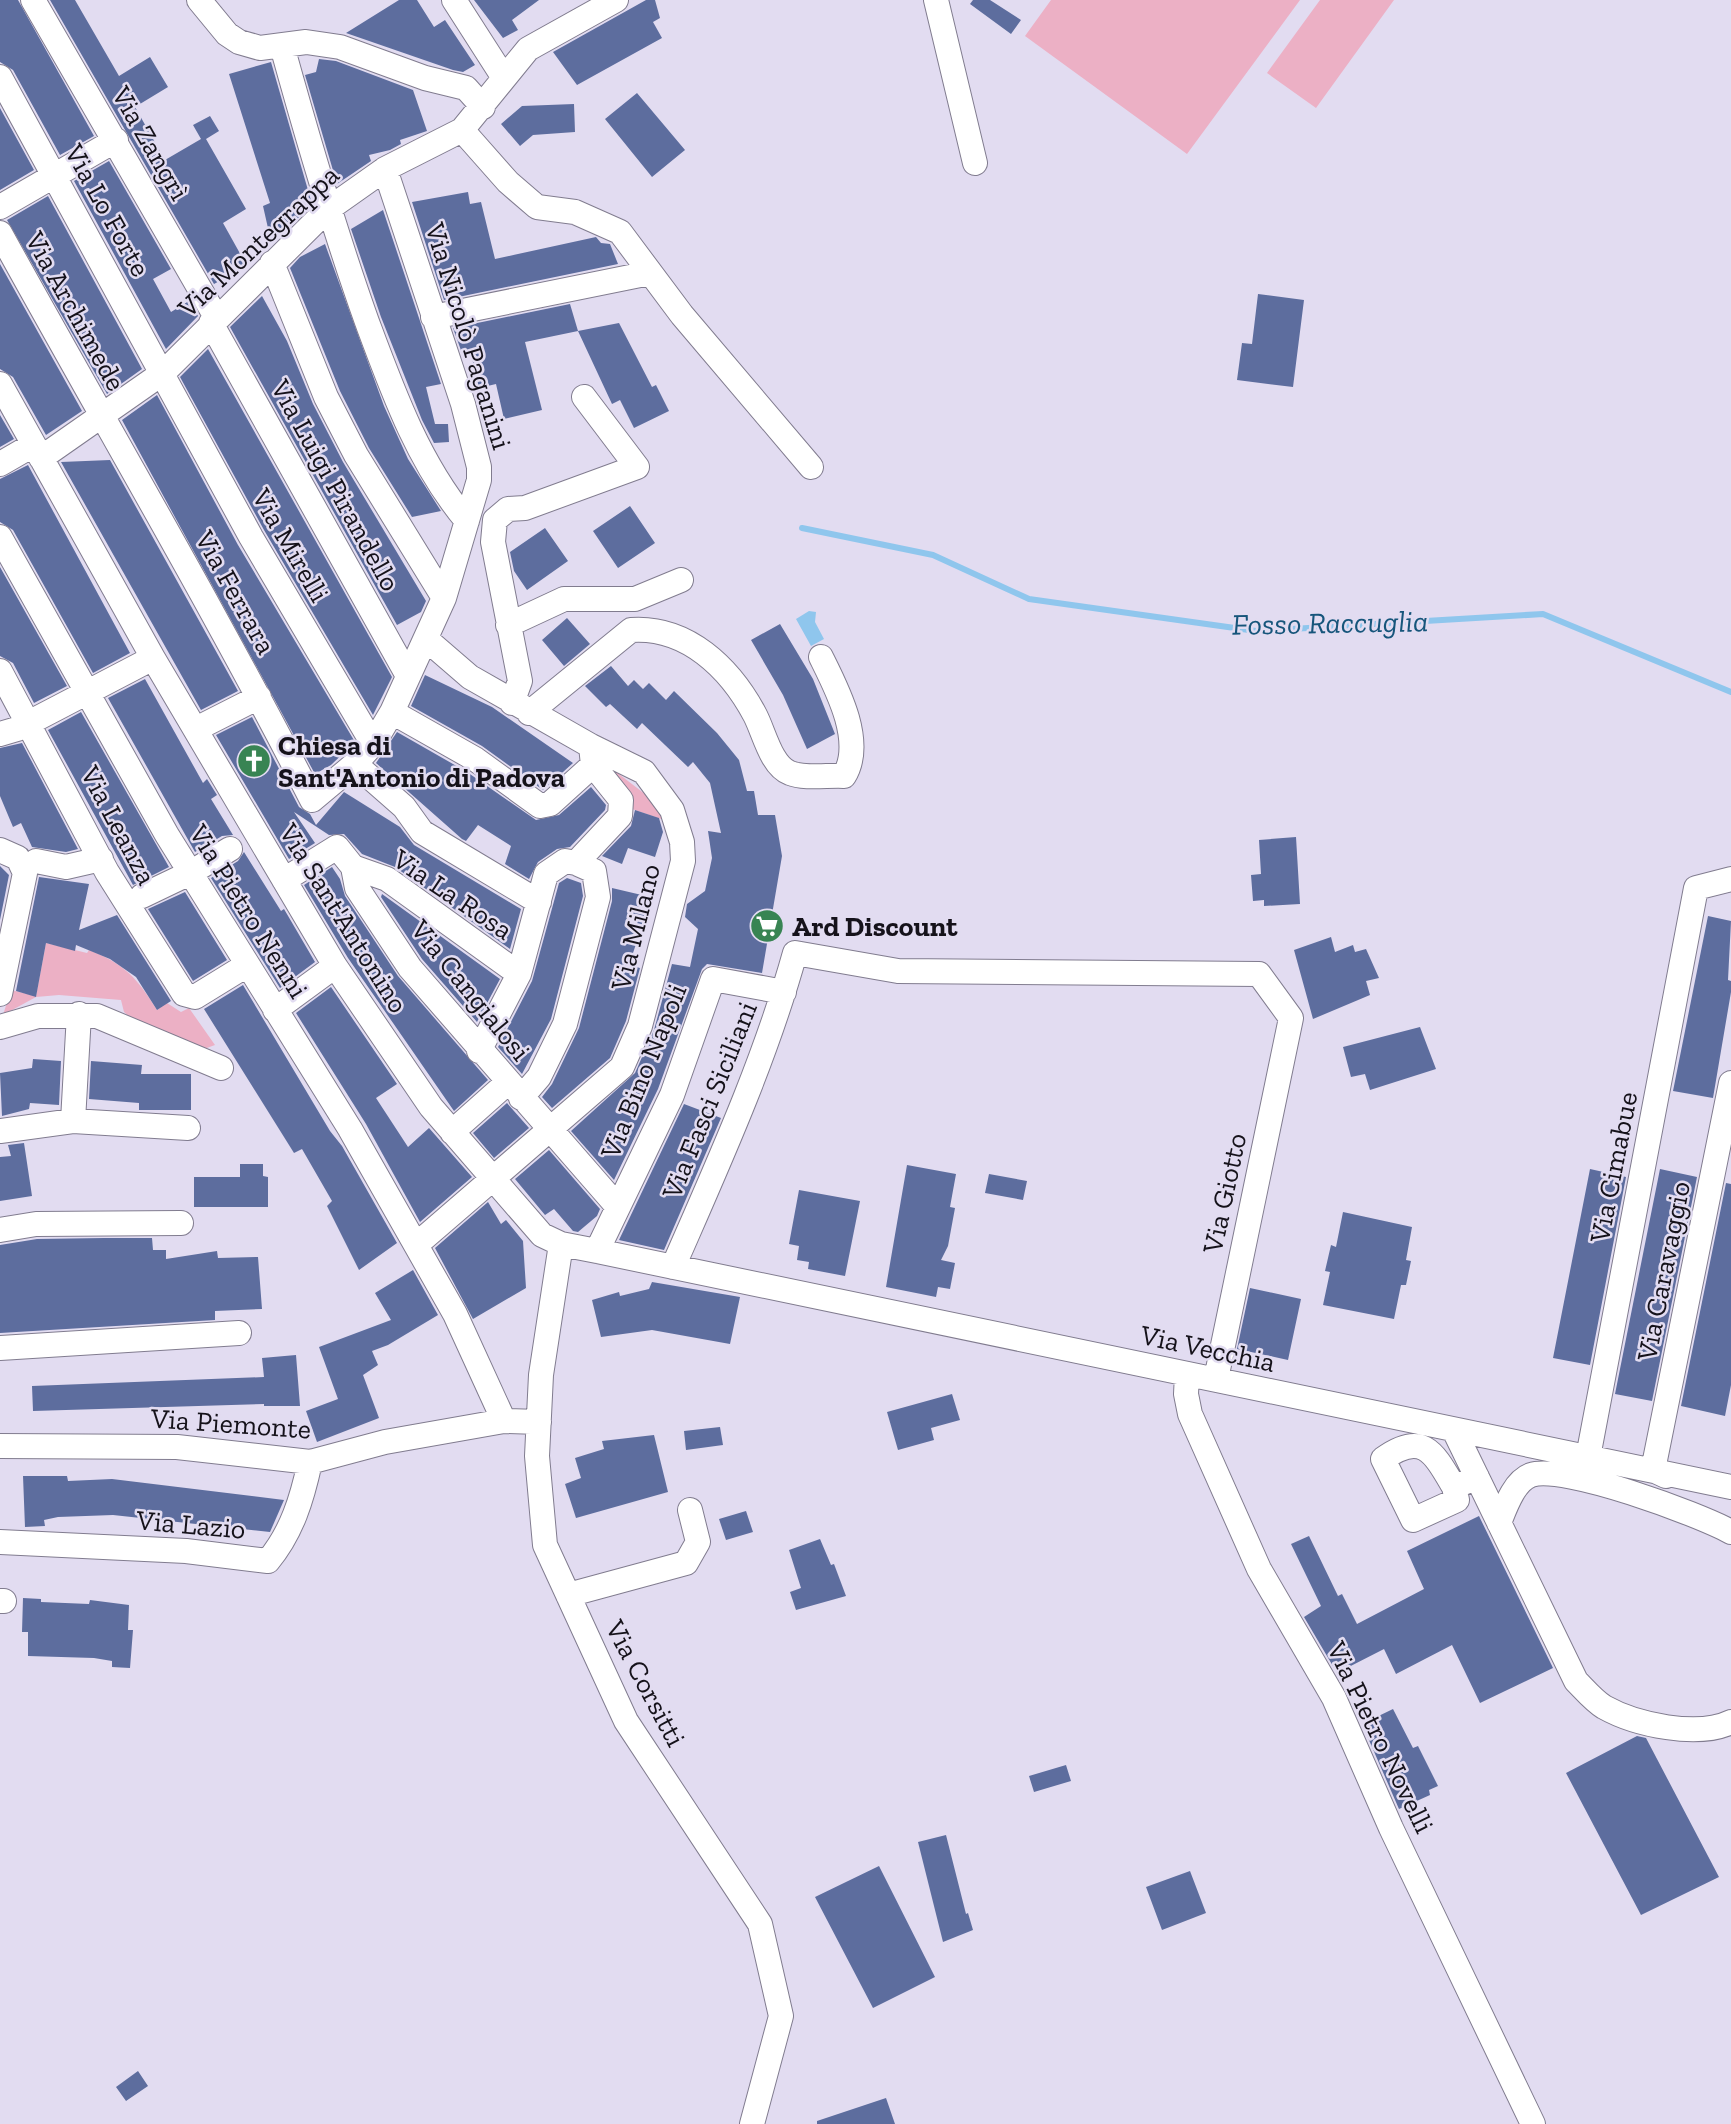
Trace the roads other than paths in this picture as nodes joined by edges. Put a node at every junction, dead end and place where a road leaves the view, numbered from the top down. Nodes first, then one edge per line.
1 (33, 0) edge
2 (199, 0) edge
3 (454, 0) edge
4 (616, 0) edge
5 (936, 0) edge
6 (282, 46) junction
7 (0, 77) edge
8 (504, 78) junction
9 (483, 107) junction
10 (462, 130) junction
11 (116, 141) junction
12 (975, 163) dead end
13 (385, 169) junction
14 (55, 176) junction
15 (0, 207) edge
16 (327, 211) junction
17 (0, 233) edge
18 (272, 263) junction
19 (650, 274) junction
20 (433, 317) junction
21 (213, 320) junction
22 (164, 372) junction
23 (0, 384) edge
24 (584, 397) dead end
25 (101, 417) junction
26 (37, 451) junction
27 (0, 464) edge
28 (811, 467) dead end
29 (467, 522) junction
30 (0, 537) edge
31 (681, 580) dead end
32 (444, 598) junction
33 (508, 625) junction
34 (426, 639) junction
35 (821, 657) dead end
36 (153, 658) junction
37 (0, 671) edge
38 (408, 676) junction
39 (87, 693) junction
40 (259, 697) junction
41 (521, 708) junction
42 (392, 712) junction
43 (30, 722) junction
44 (196, 729) junction
45 (0, 734) edge
46 (373, 744) junction
47 (592, 756) junction
48 (355, 764) junction
49 (312, 800) joint
50 (230, 849) dead end
51 (18, 857) edge
52 (101, 859) junction
53 (576, 863) junction
54 (353, 867) junction
55 (190, 873) junction
56 (1731, 879) edge
57 (284, 880) junction
58 (142, 896) dead end
59 (538, 902) junction
60 (247, 965) junction
61 (335, 966) junction
62 (519, 974) junction
63 (784, 992) junction
64 (0, 994) edge
65 (275, 1010) junction
66 (79, 1014) junction
67 (1291, 1018) joint
68 (0, 1027) edge
69 (479, 1051) junction
70 (220, 1068) dead end
71 (1731, 1083) edge
72 (514, 1090) junction
73 (73, 1121) junction
74 (188, 1128) dead end
75 (0, 1131) edge
76 (550, 1131) junction
77 (452, 1132) junction
78 (493, 1180) junction
79 (618, 1207) junction
80 (181, 1223) dead end
81 (0, 1230) edge
82 (561, 1244) junction
83 (415, 1245) junction
84 (597, 1251) junction
85 (673, 1267) junction
86 (239, 1333) dead end
87 (0, 1348) edge
88 (1187, 1374) junction
89 (1216, 1379) junction
90 (503, 1421) junction
91 (539, 1422) junction
92 (1454, 1430) junction
93 (0, 1446) edge
94 (1588, 1457) junction
95 (310, 1462) junction
96 (1653, 1470) junction
97 (1477, 1477) junction
98 (1454, 1487) dead end
99 (1731, 1487) edge
100 (1731, 1504) edge
101 (690, 1510) dead end
102 (1499, 1523) junction
103 (1731, 1532) edge
104 (0, 1542) edge
105 (568, 1595) junction
106 (1731, 1722) edge
107 (752, 2124) edge
108 (1533, 2124) edge

1 - 11 street, Via Zangrì
2 - 6 street
3 - 8 street
4 - 8 street, Via Montegrappa
5 - 12 street
6 - 9 street
6 - 16 street
7 - 14 street, Via Lo Forte
8 - 9 street, Via Montegrappa
9 - 10 street, Via Montegrappa
10 - 13 street, Via Montegrappa
10 - 19 street
11 - 14 street
11 - 21 street, Via Zangrì
13 - 16 street, Via Montegrappa
13 - 20 street, Via Nicolò Paganini
14 - 15 street
14 - 22 street, Via Lo Forte
16 - 18 street, Via Montegrappa
16 - 29 street
17 - 25 street, Via Archimede
18 - 21 street, Via Montegrappa
18 - 32 street
19 - 20 street
19 - 28 street
20 - 29 street, Via Nicolò Paganini
21 - 22 street, Via Montegrappa
21 - 38 street, Via Luigi Pirandello
22 - 25 street, Via Montegrappa
22 - 46 street, Via Mirelli
23 - 26 street, Via Sant'Antonino
24 - 33 street
25 - 26 street, Via Montegrappa
25 - 40 street, Via Ferrara
26 - 27 street, Via Montegrappa
26 - 36 street, Via Sant'Antonino
29 - 32 street, Via Nicolò Paganini
30 - 39 street, Via Pietro Nenni
31 - 33 street
32 - 34 street, Via Nicolò Paganini
33 - 41 street
34 - 38 street, Via Nicolò Paganini
34 - 41 street, Via Milano
35 - 41 street
36 - 39 street
36 - 44 street, Via Sant'Antonino
37 - 43 street, Via Leanza
38 - 42 street, Via Nicolò Paganini
39 - 43 street
39 - 55 street, Via Pietro Nenni
40 - 44 street
40 - 49 street, Via Ferrara
41 - 47 street, Via Milano
42 - 46 street, Via Nicolò Paganini
42 - 47 street
43 - 45 street
43 - 52 street, Via Leanza
44 - 57 street, Via Sant'Antonino
46 - 48 street, Via Nicolò Paganini
47 - 53 street
47 - 76 street, Via Milano
48 - 49 street, Via Nicolò Paganini
48 - 59 street
50 - 55 street
51 - 52 street
51 - 64 street
52 - 60 street, Via Leanza
53 - 59 street
53 - 72 street
54 - 57 street
54 - 62 street, Via La Rosa
54 - 69 street, Via Cangialosi
55 - 58 street
55 - 60 street, Via Pietro Nenni
56 - 94 street, Via Cimabue
57 - 61 street, Via Sant'Antonino
59 - 62 street
60 - 65 street, Via Pietro Nenni
61 - 65 street
61 - 77 street, Via Sant'Antonino
62 - 69 street
63 - 67 street, Via Fasci Siciliani
63 - 79 street, Via Bino Napoli
63 - 85 street, Via Fasci Siciliani
65 - 83 street, Via Pietro Nenni
66 - 68 street
66 - 70 street
66 - 73 street
67 - 89 street, Via Giotto
69 - 72 street, Via Cangialosi
71 - 96 street, Via Caravaggio
72 - 76 street, Via Cangialosi
72 - 77 street
73 - 74 street
73 - 75 street
76 - 78 street, Via Milano
76 - 79 street, Via Cangialosi
77 - 78 street, Via Sant'Antonino
78 - 82 street, Via Sant'Antonino
78 - 83 street, Via Milano
79 - 84 street, Via Bino Napoli
80 - 81 street
82 - 84 street, Via Sant'Antonino
82 - 91 street, Via Corsitti
83 - 90 street, Via Pietro Nenni
84 - 85 street, Via Sant'Antonino
85 - 88 street, Via Vecchia
86 - 87 street
88 - 89 street, Via Vecchia
88 - 108 street, Via Pietro Novelli
89 - 92 street, Via Vecchia
90 - 91 street, Via Piemonte
90 - 95 street, Via Piemonte
91 - 105 street, Via Corsitti
92 - 94 street, Via Vecchia
92 - 97 street
93 - 95 street, Via Piemonte
94 - 96 street, Via Vecchia
95 - 104 street, Via Lazio
96 - 99 street, Via Vecchia
96 - 100 street
97 - 98 street
97 - 102 street
101 - 105 street
102 - 103 street
102 - 106 street
105 - 107 street, Via Corsitti

